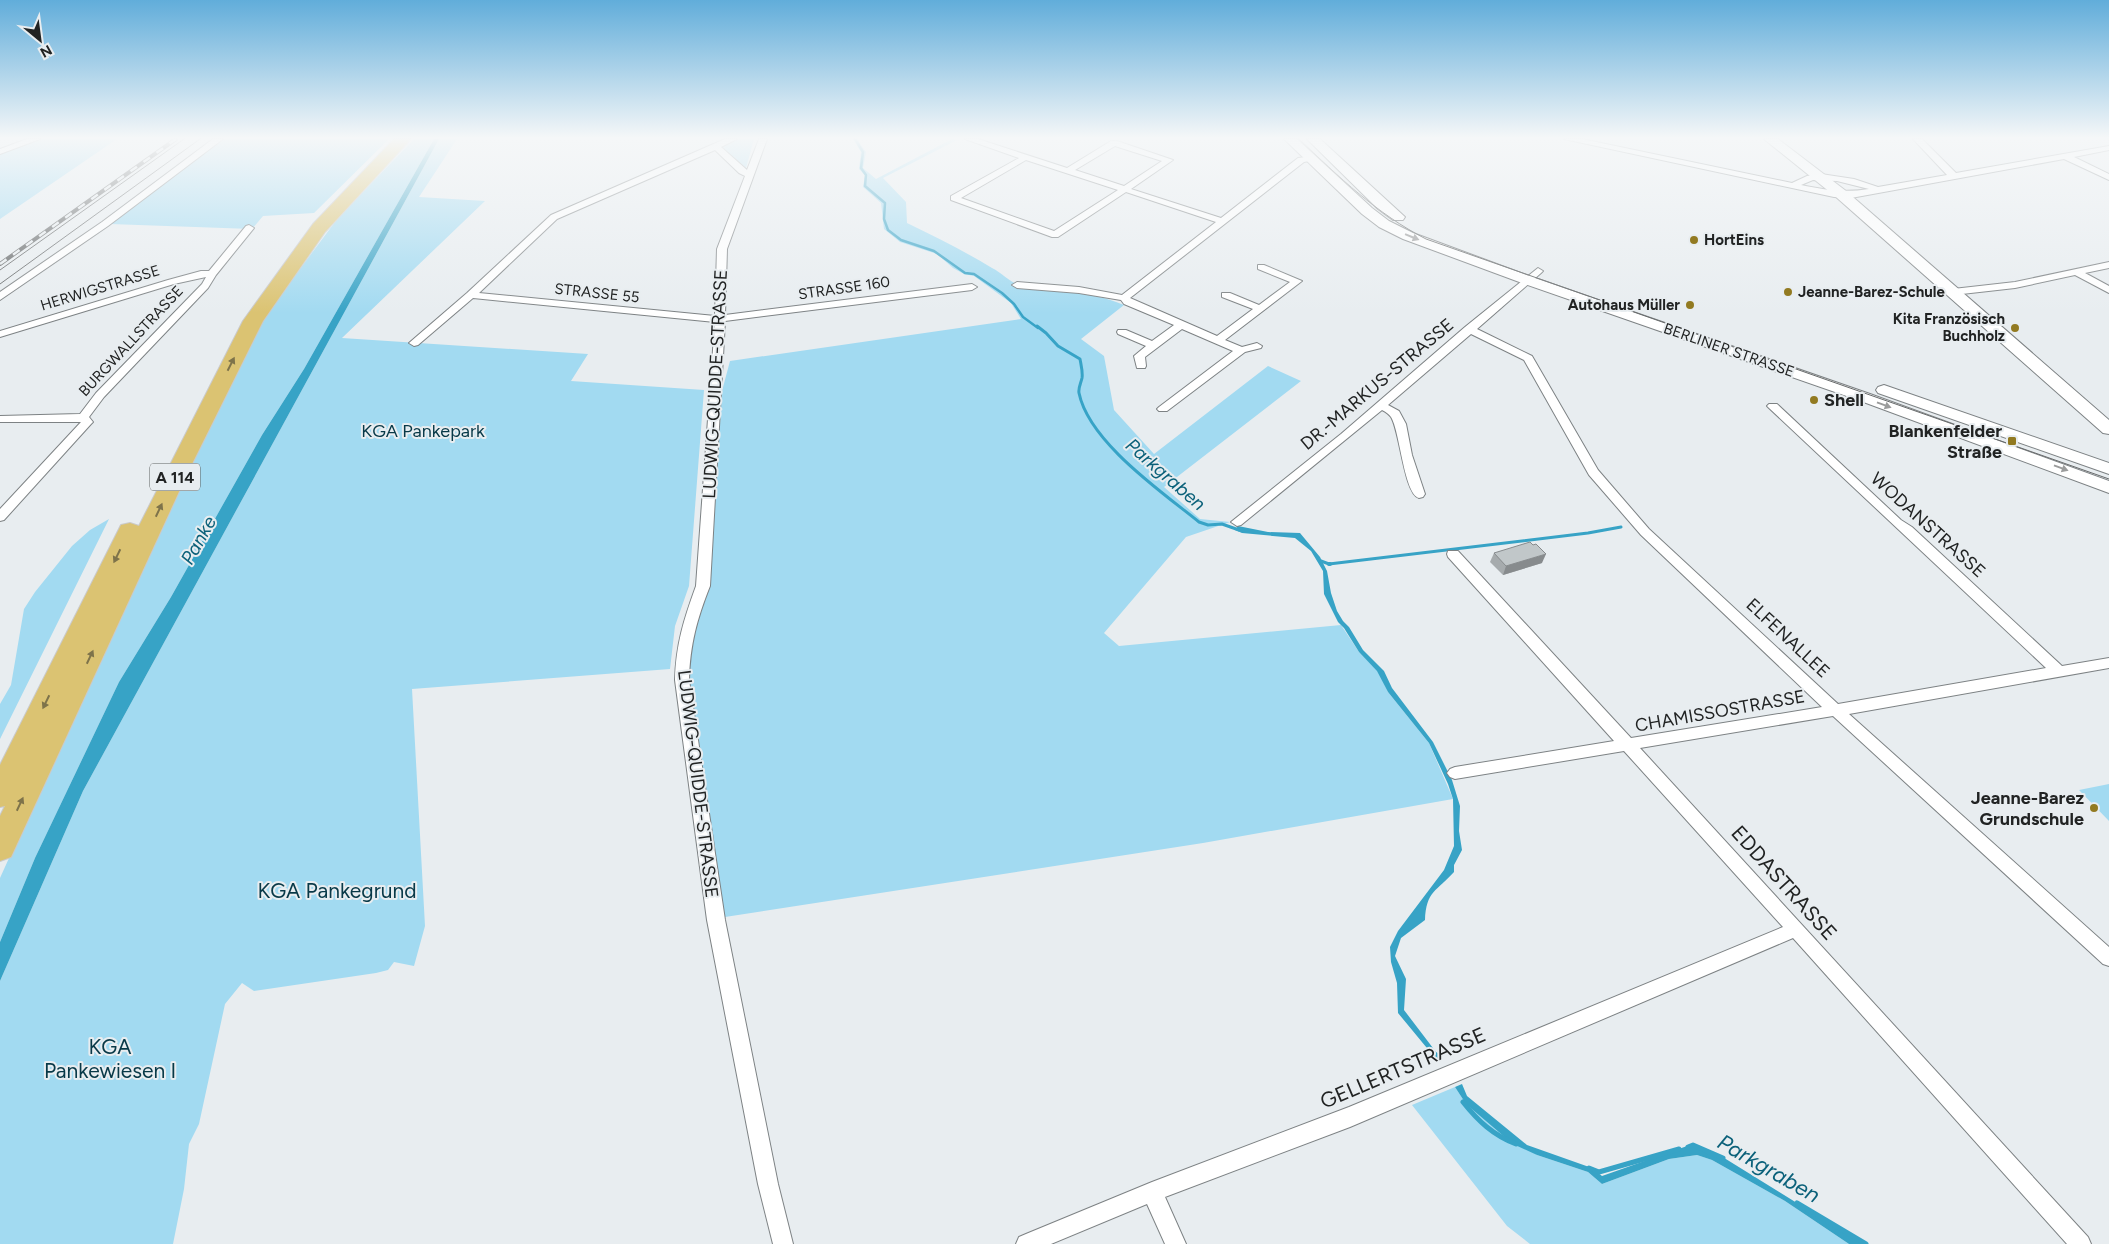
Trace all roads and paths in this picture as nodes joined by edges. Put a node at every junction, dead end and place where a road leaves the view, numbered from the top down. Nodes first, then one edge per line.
1 (141, 197) edge
2 (335, 197) edge
3 (347, 197) edge
4 (600, 197) edge
5 (742, 197) edge
6 (956, 197) edge
7 (1113, 197) edge
8 (1150, 197) edge
9 (1253, 197) edge
10 (1352, 197) edge
11 (1374, 197) edge
12 (1844, 197) edge
13 (1223, 221) junction
14 (249, 228) dead end
15 (2109, 265) edge
16 (1261, 267) dead end
17 (2076, 272) junction
18 (210, 274) junction
19 (1532, 275) junction
20 (1016, 285) dead end
21 (972, 287) dead end
22 (2109, 290) edge
23 (1953, 292) junction
24 (471, 295) junction
25 (1226, 295) dead end
26 (0, 297) edge
27 (1124, 298) junction
28 (1261, 309) junction
29 (720, 320) junction
30 (1182, 324) junction
31 (1469, 329) junction
32 (1122, 332) dead end
33 (0, 334) edge
34 (1218, 340) junction
35 (414, 343) dead end
36 (1153, 345) junction
37 (1257, 346) dead end
38 (1241, 350) junction
39 (1141, 366) dead end
40 (1382, 405) junction
41 (1773, 406) dead end
42 (1163, 409) dead end
43 (83, 417) junction
44 (0, 419) edge
45 (2109, 429) edge
46 (2109, 468) edge
47 (2109, 487) edge
48 (1419, 494) dead end
49 (0, 517) edge
50 (1237, 522) dead end
51 (1453, 554) dead end
52 (2109, 662) edge
53 (2058, 671) junction
54 (1836, 710) junction
55 (1627, 745) junction
56 (1455, 773) dead end
57 (0, 795) edge
58 (0, 848) edge
59 (1796, 929) junction
60 (2109, 958) edge
61 (1152, 1192) junction
62 (783, 1244) edge
63 (1026, 1244) edge
64 (1176, 1244) edge
65 (2081, 1244) edge

1 - 26 street
2 -> 57 highway, A 114
58 -> 3 highway, A 114
4 - 24 street
5 - 29 street, LUDWIG-QUIDDE-STRASSE
6 - 7 street
8 - 13 street
9 - 13 street
10 -> 19 main road, BERLINER STRASSE
11 - 19 main road, BERLINER STRASSE
12 - 23 main road
13 - 27 street
14 - 18 street, BURGWALLSTRASSE
15 - 17 street
16 - 28 street
17 - 22 street
17 - 23 street
18 - 33 street, HERWIGSTRASSE
18 - 43 street, BURGWALLSTRASSE
19 - 31 street, DR.-MARKUS-STRASSE
19 - 46 main road, BERLINER STRASSE
19 -> 47 main road, BERLINER STRASSE
20 - 27 street
21 - 29 street, STRASSE 160
23 - 45 main road
24 - 29 street, STRASSE 55
24 - 35 street
25 - 28 street
27 - 30 street
28 - 34 street
29 - 62 street, LUDWIG-QUIDDE-STRASSE
30 - 34 street
30 - 36 street
31 - 40 street, DR.-MARKUS-STRASSE
31 - 54 street, ELFENALLEE
32 - 36 street
34 - 38 street
36 - 39 street
37 - 38 street
38 - 42 street
40 - 48 street
40 - 50 street, DR.-MARKUS-STRASSE
41 - 53 street, WODANSTRASSE
43 - 44 street
43 - 49 street, BURGWALLSTRASSE
51 - 55 street, EDDASTRASSE
52 - 53 street, CHAMISSOSTRASSE
53 - 54 street, CHAMISSOSTRASSE
54 - 55 street, CHAMISSOSTRASSE
54 - 60 street, ELFENALLEE
55 - 56 street, CHAMISSOSTRASSE
55 - 59 street, EDDASTRASSE
59 - 61 street, GELLERTSTRASSE
59 - 65 street, EDDASTRASSE
61 - 63 street, GELLERTSTRASSE
61 - 64 street

